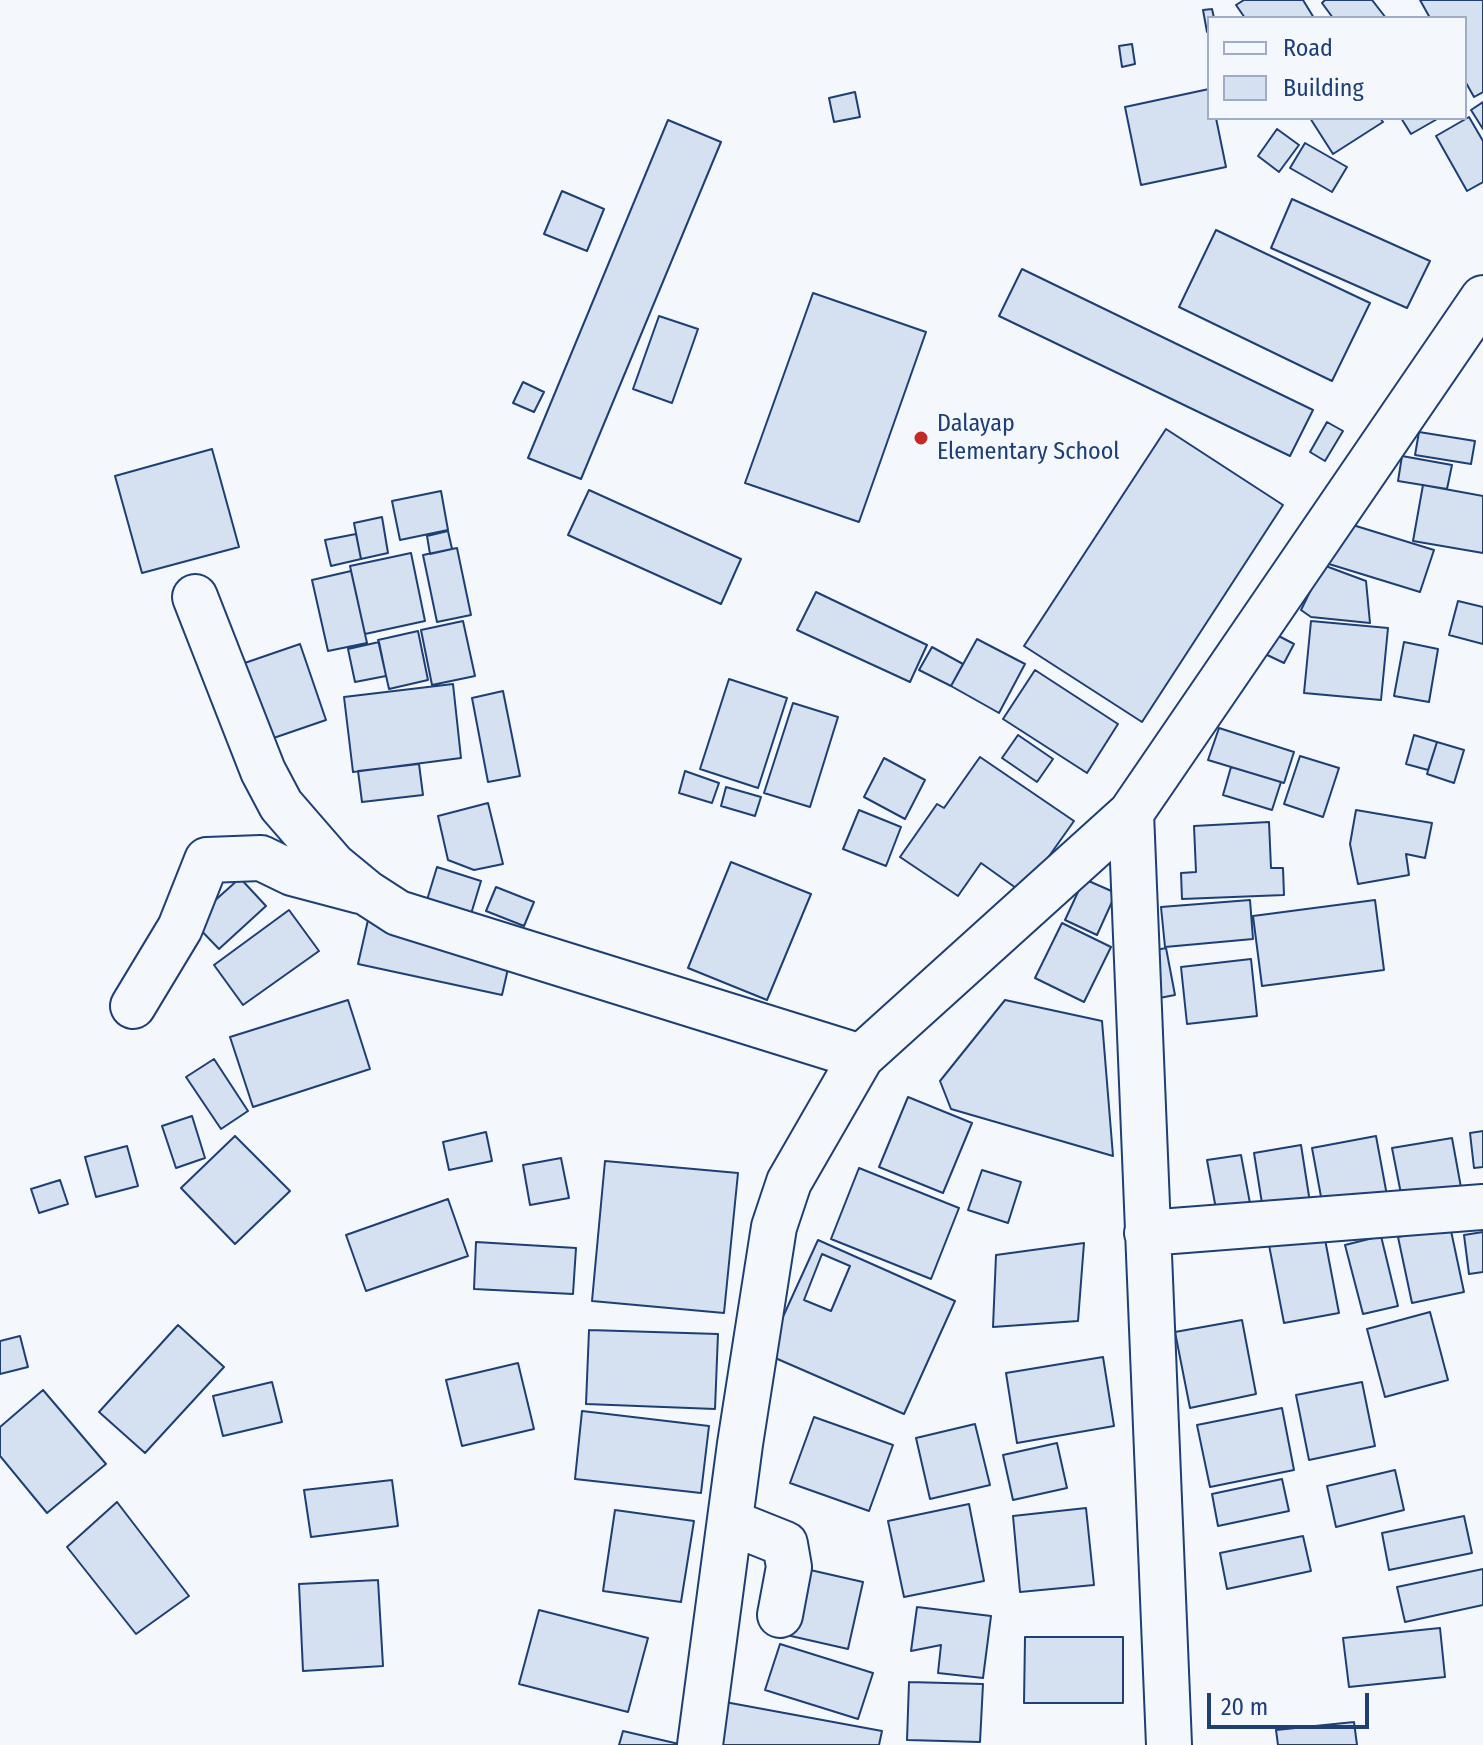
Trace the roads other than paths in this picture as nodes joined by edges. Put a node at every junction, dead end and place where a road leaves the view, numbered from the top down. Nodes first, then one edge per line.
1 (1483, 298) edge
2 (195, 597) dead end
3 (1131, 813) junction
4 (367, 893) junction
5 (133, 1006) dead end
6 (861, 1057) junction
7 (1483, 1207) edge
8 (1147, 1233) junction
9 (730, 1522) junction
10 (780, 1615) dead end
11 (700, 1745) edge
12 (1169, 1745) edge

1 - 3 street
2 - 4 street
3 - 6 street
3 - 8 street
4 - 5 street
4 - 6 street
6 - 9 street
7 - 8 street
8 - 12 street
9 - 10 street
9 - 11 street

